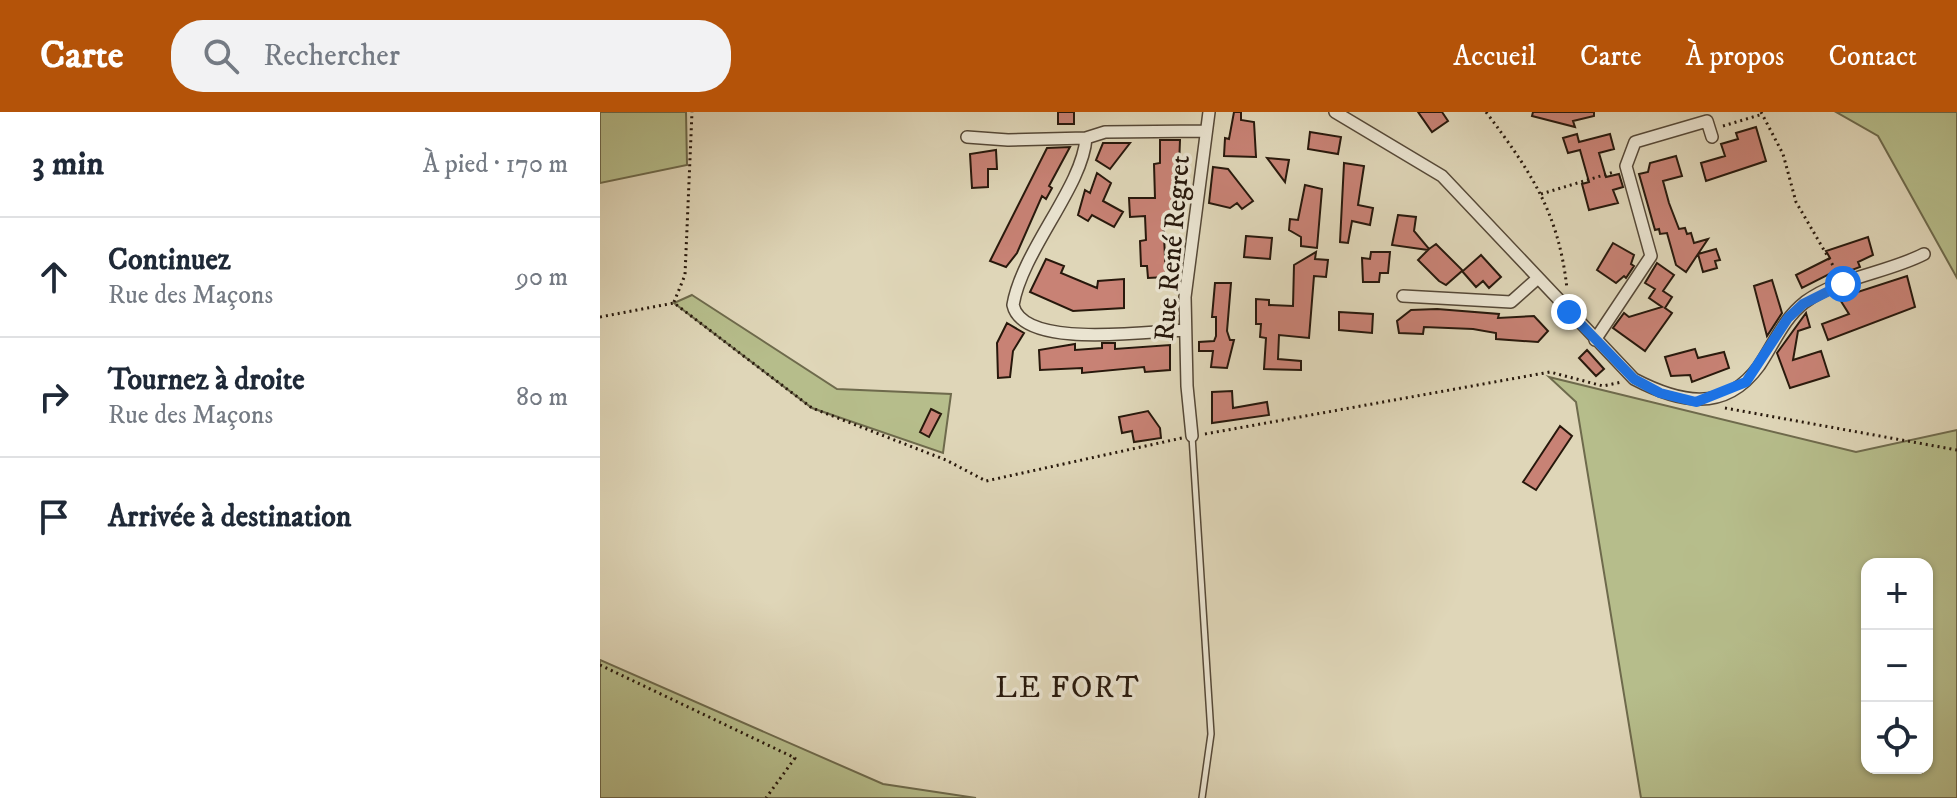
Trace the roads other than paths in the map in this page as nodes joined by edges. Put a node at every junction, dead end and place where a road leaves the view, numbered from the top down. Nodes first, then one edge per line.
1 (1209, 112) edge
2 (1335, 112) edge
3 (1206, 131) junction
4 (967, 137) dead end
5 (1712, 137) dead end
6 (1086, 138) junction
7 (1924, 254) dead end
8 (1538, 278) junction
9 (1403, 296) dead end
10 (1185, 330) junction
11 (1595, 340) junction
12 (1192, 436) joint
13 (1202, 798) edge

1 - 3 street, Rue René Regret
2 - 8 street
3 - 6 street
3 - 10 street, Rue René Regret
4 - 6 street
5 - 11 street
6 - 10 street
7 - 11 street
8 - 9 street
8 - 11 street
10 - 12 street, Rue René Regret
12 - 13 lane

